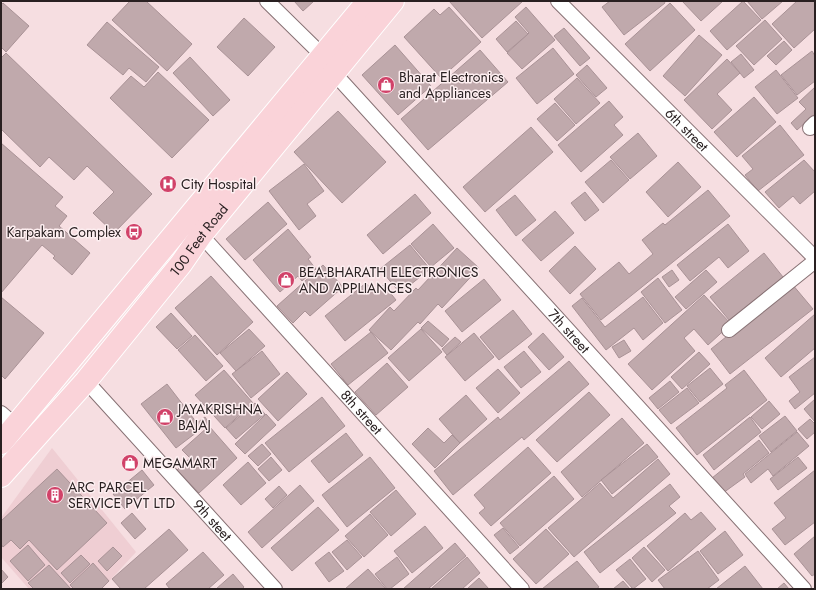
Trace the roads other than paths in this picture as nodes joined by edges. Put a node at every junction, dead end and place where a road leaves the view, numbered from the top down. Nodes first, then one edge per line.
1 (267, 1) edge
2 (368, 1) edge
3 (393, 1) edge
4 (558, 1) edge
5 (329, 64) junction
6 (201, 235) junction
7 (815, 259) edge
8 (729, 330) dead end
9 (86, 380) junction
10 (9, 419) edge
11 (1, 443) edge
12 (1, 476) edge
13 (274, 589) edge
14 (522, 589) edge
15 (804, 589) edge

1 - 5 street, 7th street
2 - 5 main road, 100 Feet Road
3 - 5 main road, 100 Feet Road
4 - 7 street, 6th street
5 - 6 main road, 100 Feet Road
5 - 10 main road, 100 Feet Road
5 - 15 street, 7th street
6 - 9 main road, 100 Feet Road
6 - 14 street, 8th street
7 - 8 street
9 - 12 main road, 100 Feet Road
9 - 13 street, 9th steet
10 - 11 main road, 100 Feet Road

